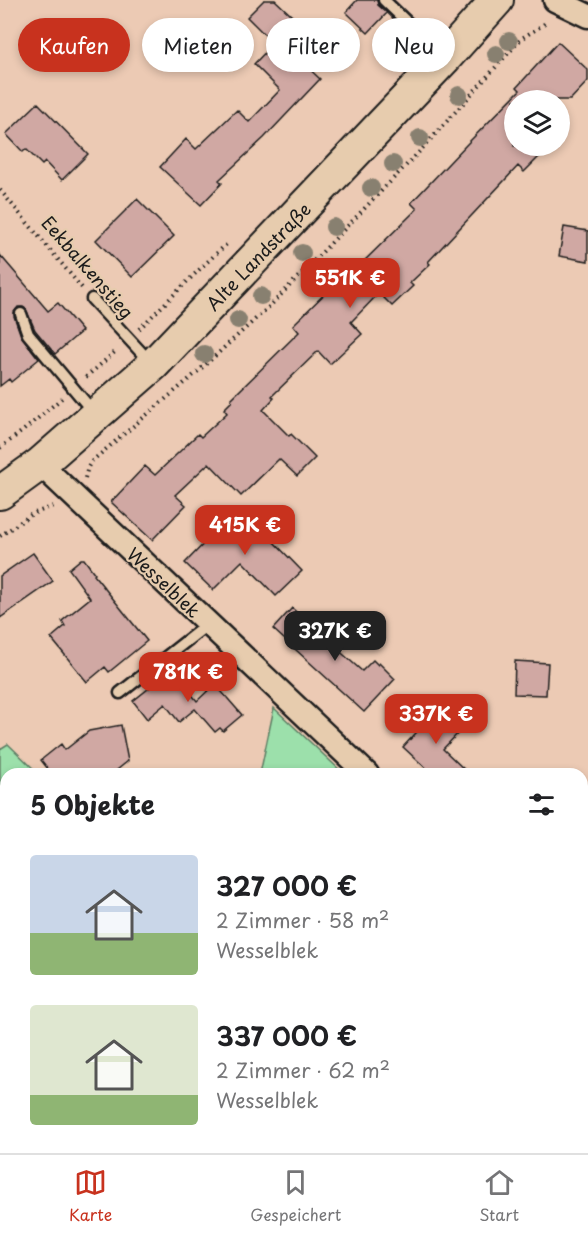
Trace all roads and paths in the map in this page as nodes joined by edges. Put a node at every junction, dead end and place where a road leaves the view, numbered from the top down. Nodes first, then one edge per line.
1 (384, 0) edge
2 (497, 0) edge
3 (552, 10) edge
4 (588, 16) edge
5 (403, 18) edge
6 (455, 47) edge
7 (432, 72) edge
8 (0, 190) edge
9 (230, 241) dead end
10 (92, 300) joint
11 (21, 314) dead end
12 (129, 340) junction
13 (153, 365) junction
14 (73, 388) junction
15 (96, 415) junction
16 (0, 448) edge
17 (40, 464) junction
18 (84, 481) dead end
19 (0, 493) edge
20 (62, 503) dead end
21 (0, 536) edge
22 (208, 624) junction
23 (120, 693) dead end
24 (361, 768) edge

1 - 5 lane
2 - 6 main road, Alte Landstraße
3 - 4 street
3 - 18 path
7 - 13 main road, Alte Landstraße
8 - 10 path, Eekbalkenstieg
9 - 12 path
10 - 12 lane, Eekbalkenstieg
11 - 14 lane
12 - 13 lane, Eekbalkenstieg
12 - 14 path
13 - 15 main road, Alte Landstraße
14 - 15 lane
14 - 16 path
15 - 17 main road, Alte Landstraße
17 - 19 main road, Alte Landstraße
17 - 22 street, Wesselblek
20 - 21 path
22 - 23 lane
22 - 24 street, Wesselblek

